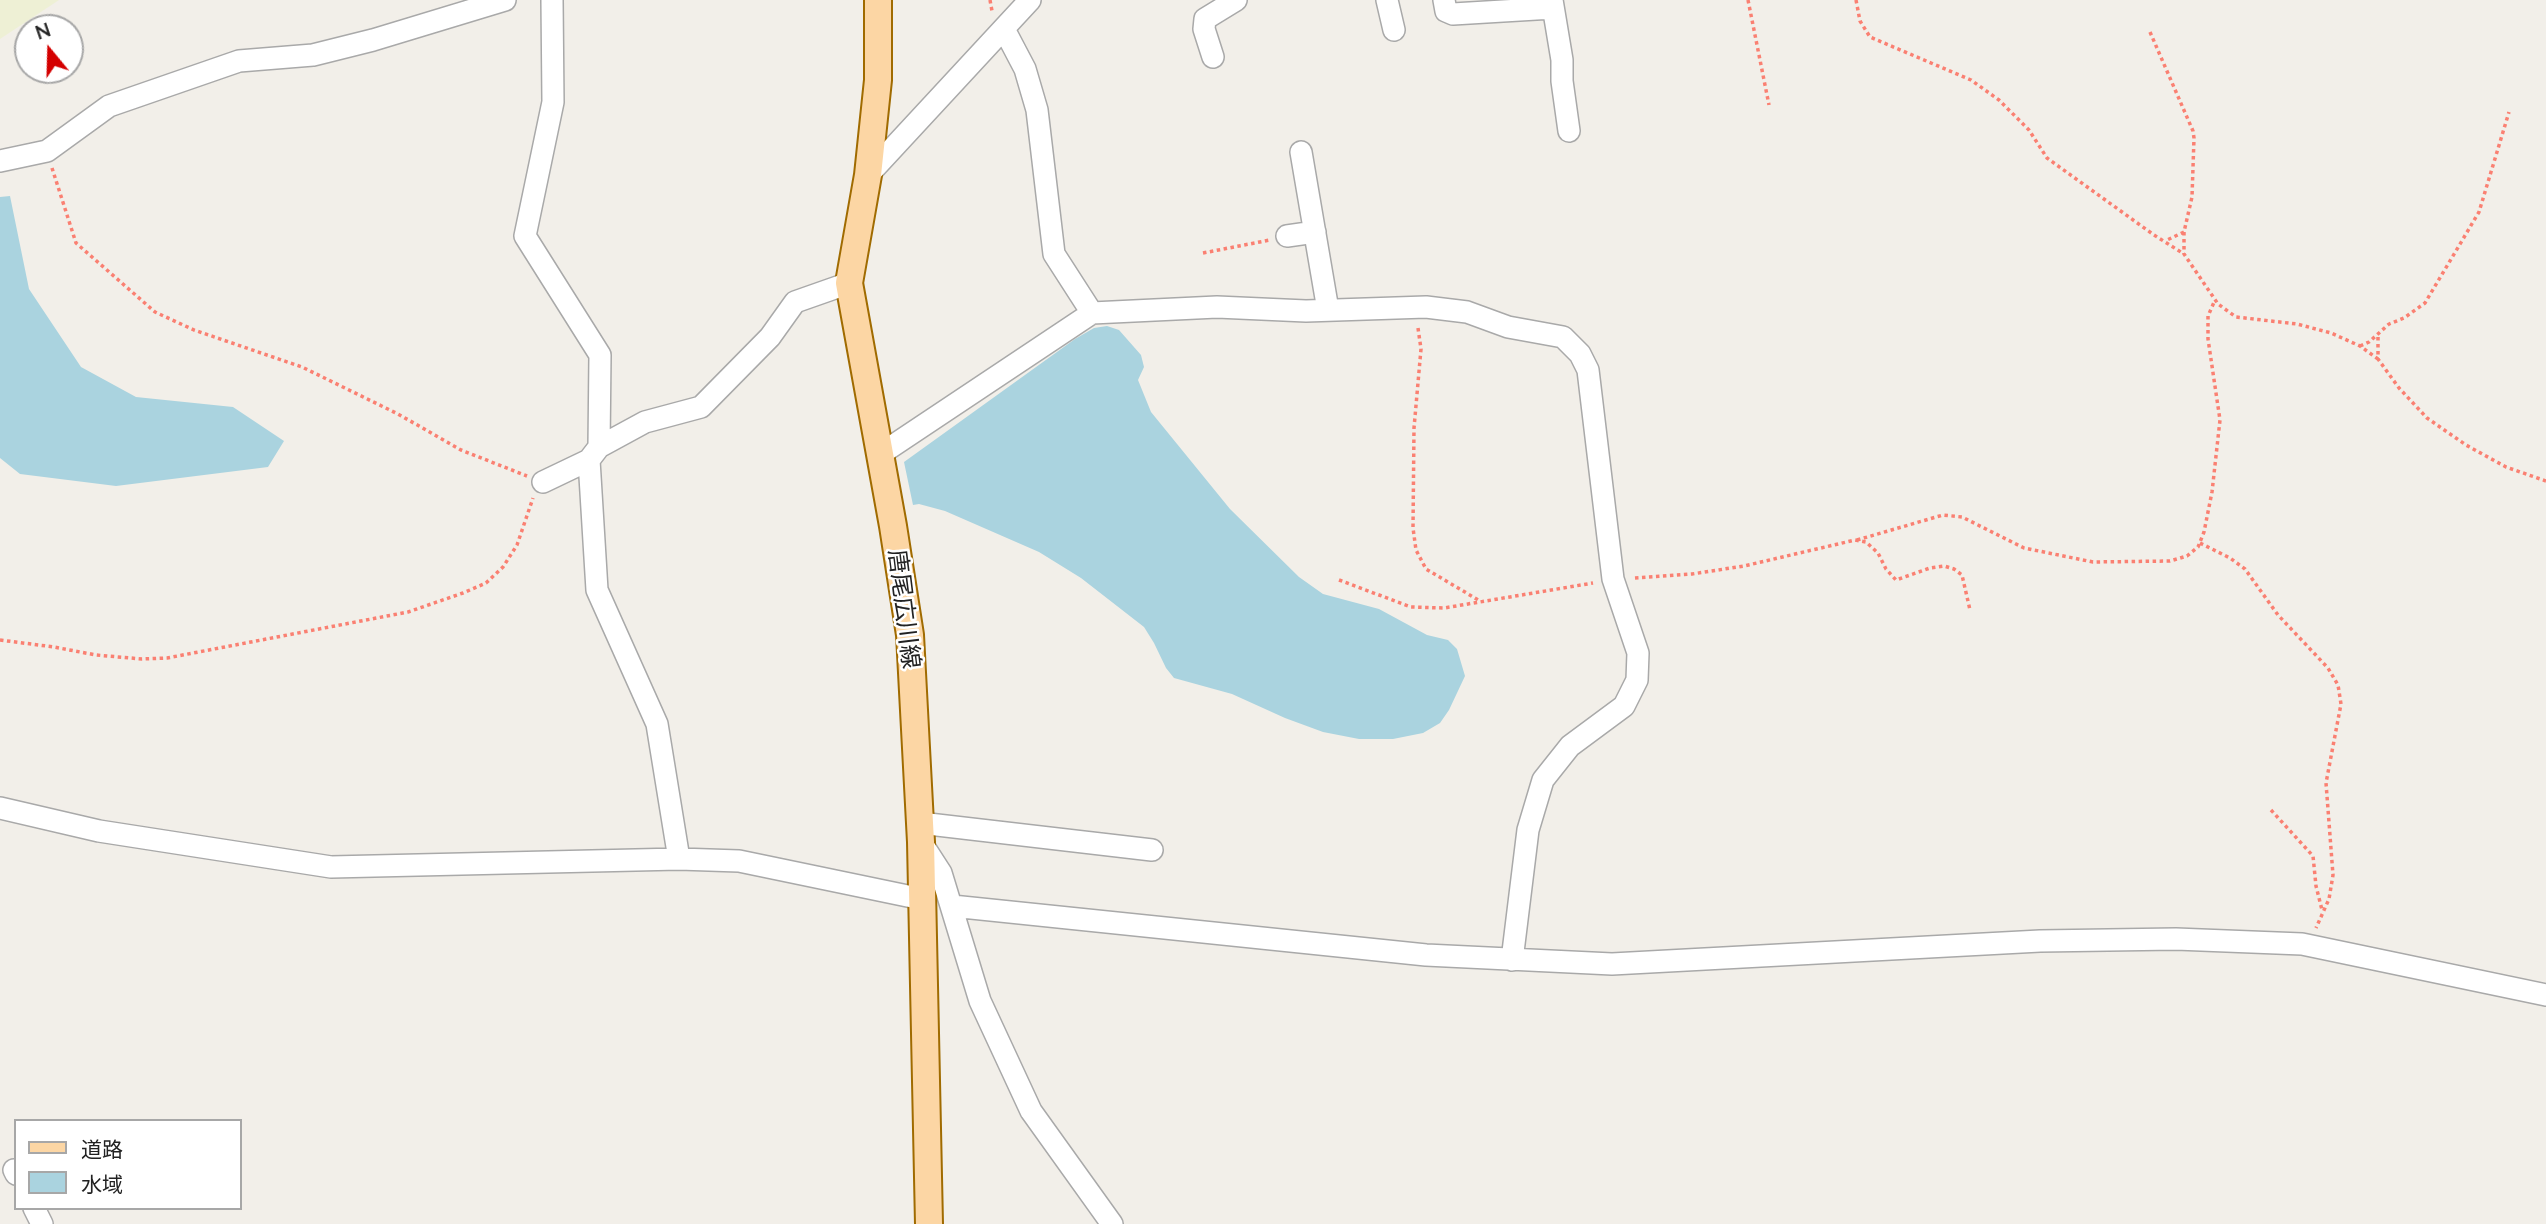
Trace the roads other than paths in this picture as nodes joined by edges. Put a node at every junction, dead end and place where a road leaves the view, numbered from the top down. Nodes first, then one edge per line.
1 (505, 0) edge
2 (552, 0) edge
3 (878, 0) edge
4 (1030, 0) edge
5 (1236, 0) edge
6 (1387, 0) edge
7 (1444, 0) edge
8 (1553, 4) edge
9 (1004, 29) junction
10 (1394, 30) dead end
11 (1213, 57) dead end
12 (1569, 131) dead end
13 (1301, 152) dead end
14 (0, 161) edge
15 (868, 175) junction
16 (1315, 232) junction
17 (1287, 236) road end
18 (849, 283) junction
19 (1328, 310) junction
20 (1093, 313) junction
21 (594, 453) junction
22 (879, 455) junction
23 (543, 482) road end
24 (0, 808) edge
25 (920, 832) junction
26 (1152, 850) dead end
27 (679, 859) junction
28 (922, 899) junction
29 (952, 906) junction
30 (1512, 960) junction
31 (2546, 995) edge
32 (929, 1224) edge
33 (1112, 1224) edge

1 - 14 street
2 - 21 street
3 - 15 main road, 唐尾広川線
4 - 9 street
5 - 11 street
6 - 10 street
7 - 8 street
8 - 12 street
9 - 15 street
9 - 20 street
13 - 16 street
15 - 18 main road, 唐尾広川線
16 - 17 street
16 - 19 street
18 - 21 street
18 - 22 main road, 唐尾広川線
19 - 20 street
19 - 30 street
20 - 22 street
21 - 23 street
21 - 27 street
22 - 25 main road, 唐尾広川線
24 - 27 street
25 - 26 street
25 - 28 main road, 唐尾広川線
25 - 29 street
27 - 28 street
28 - 32 main road, 唐尾広川線
29 - 30 street
29 - 33 street
30 - 31 street

